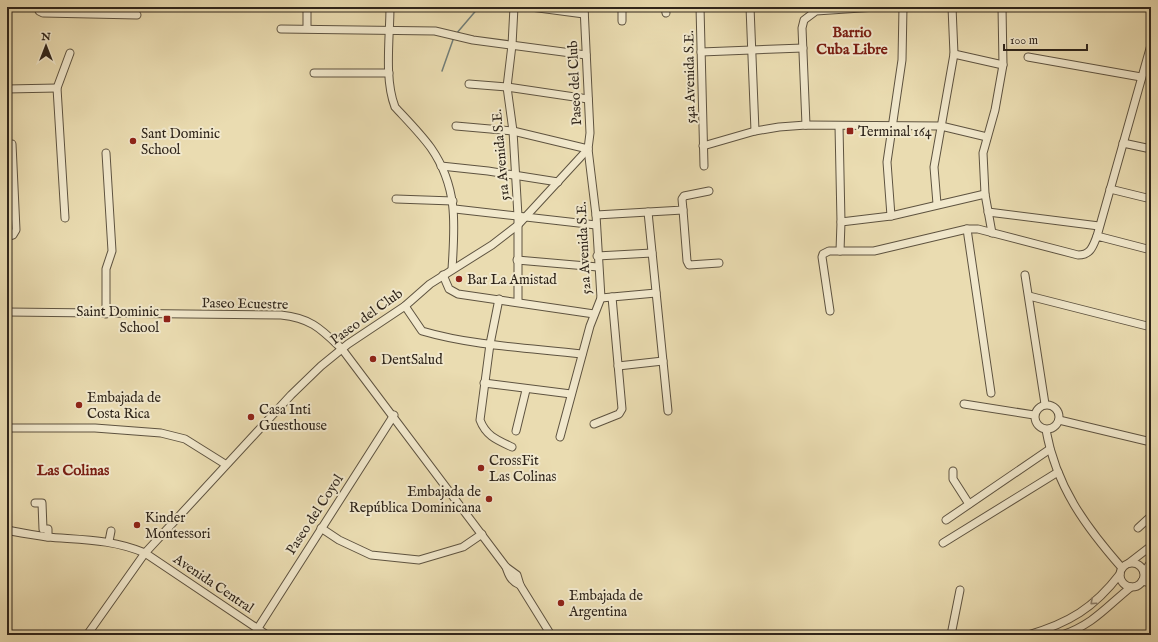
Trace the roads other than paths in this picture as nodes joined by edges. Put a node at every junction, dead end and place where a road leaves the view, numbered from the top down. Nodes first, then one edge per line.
1 (38, 7) edge
2 (307, 7) edge
3 (390, 7) edge
4 (514, 7) edge
5 (531, 7) edge
6 (622, 7) edge
7 (700, 7) edge
8 (750, 7) edge
9 (876, 7) edge
10 (903, 7) edge
11 (952, 7) edge
12 (1002, 7) edge
13 (816, 9) edge
14 (125, 11) edge
15 (584, 11) edge
16 (137, 15) dead end
17 (622, 21) dead end
18 (307, 28) junction
19 (281, 29) dead end
20 (390, 31) junction
21 (512, 45) junction
22 (1151, 45) edge
23 (803, 48) junction
24 (752, 50) junction
25 (701, 52) junction
26 (70, 53) dead end
27 (954, 54) junction
28 (586, 56) junction
29 (1028, 57) dead end
30 (1003, 65) junction
31 (314, 73) dead end
32 (389, 73) junction
33 (1141, 77) junction
34 (469, 84) dead end
35 (507, 87) junction
36 (57, 88) junction
37 (7, 89) edge
38 (588, 99) junction
39 (892, 124) junction
40 (806, 125) junction
41 (456, 126) dead end
42 (839, 126) junction
43 (941, 126) junction
44 (514, 131) junction
45 (755, 131) junction
46 (987, 136) junction
47 (1123, 143) junction
48 (12, 144) dead end
49 (703, 146) junction
50 (588, 149) junction
51 (1151, 149) edge
52 (106, 153) dead end
53 (441, 166) junction
54 (704, 166) dead end
55 (516, 175) junction
56 (558, 182) junction
57 (11, 185) edge
58 (1110, 189) junction
59 (710, 192) dead end
60 (985, 194) junction
61 (396, 199) dead end
62 (1151, 199) edge
63 (453, 201) junction
64 (937, 204) junction
65 (455, 209) junction
66 (682, 210) junction
67 (648, 212) junction
68 (988, 212) junction
69 (596, 215) junction
70 (518, 216) junction
71 (891, 216) junction
72 (526, 217) junction
73 (65, 218) dead end
74 (841, 222) junction
75 (518, 225) junction
76 (596, 225) junction
77 (1099, 226) junction
78 (967, 229) junction
79 (992, 233) junction
80 (1097, 236) junction
81 (7, 237) edge
82 (1151, 250) edge
83 (840, 251) junction
84 (652, 253) junction
85 (598, 256) junction
86 (517, 260) junction
87 (720, 263) dead end
88 (598, 266) junction
89 (452, 269) junction
90 (443, 275) junction
91 (1025, 275) dead end
92 (656, 293) junction
93 (612, 296) junction
94 (1029, 296) junction
95 (600, 298) junction
96 (499, 300) junction
97 (518, 302) junction
98 (405, 306) junction
99 (830, 310) dead end
100 (7, 312) edge
101 (106, 314) junction
102 (594, 314) junction
103 (1151, 327) edge
104 (490, 344) junction
105 (342, 349) junction
106 (582, 354) junction
107 (663, 360) junction
108 (618, 366) junction
109 (484, 383) junction
110 (526, 390) junction
111 (991, 393) dead end
112 (571, 394) junction
113 (964, 404) dead end
114 (1045, 404) junction
115 (668, 411) dead end
116 (394, 415) junction
117 (1034, 415) junction
118 (1059, 420) junction
119 (594, 424) dead end
120 (7, 428) edge
121 (1046, 430) junction
122 (516, 431) dead end
123 (560, 437) dead end
124 (1151, 442) edge
125 (512, 447) dead end
126 (1050, 449) junction
127 (225, 464) junction
128 (953, 471) dead end
129 (1058, 472) junction
130 (35, 503) dead end
131 (969, 504) junction
132 (1151, 516) edge
133 (946, 520) dead end
134 (321, 528) junction
135 (1138, 528) dead end
136 (7, 530) edge
137 (111, 531) dead end
138 (482, 534) junction
139 (48, 537) junction
140 (109, 541) junction
141 (943, 543) dead end
142 (1151, 546) edge
143 (145, 553) junction
144 (1151, 562) edge
145 (1129, 563) junction
146 (1121, 571) junction
147 (1144, 572) junction
148 (1142, 581) junction
149 (1151, 583) edge
150 (1132, 587) junction
151 (960, 590) dead end
152 (258, 628) junction
153 (87, 635) edge
154 (268, 635) edge
155 (551, 635) edge
156 (951, 635) edge
157 (1028, 635) edge
158 (1062, 635) edge

1 - 14 street
2 - 18 street
3 - 20 street
4 - 21 street, 51a Avenida S.E.
5 - 15 street
6 - 17 street
7 - 25 street, 54a Avenida S.E.
8 - 24 street
9 - 13 street
10 - 39 street
11 - 27 street
12 - 30 street
13 - 23 street
14 - 16 street
15 - 28 street, Paseo del Club
18 - 19 street
18 - 20 street
20 - 21 street
20 - 32 street
21 - 28 street
21 - 35 street, 51a Avenida S.E.
22 - 33 street
23 - 24 street
23 - 40 street
24 - 25 street
24 - 45 street
25 - 49 street, 54a Avenida S.E.
26 - 36 street
27 - 30 street
27 - 43 street
28 - 38 street, Paseo del Club
29 - 33 street
30 - 46 street
31 - 32 street
32 - 53 street
33 - 47 street
34 - 35 street
35 - 38 street
35 - 44 street, 51a Avenida S.E.
36 - 37 street
36 - 73 street
38 - 50 street, Paseo del Club
39 - 42 street
39 - 43 street
39 - 71 street
40 - 42 street
40 - 45 street
41 - 44 street
42 - 74 street
43 - 46 street
43 - 64 street
44 - 50 street
44 - 55 street, 51a Avenida S.E.
45 - 49 street
46 - 60 street
47 - 51 street
47 - 58 street
48 - 57 street
49 - 54 street, 54a Avenida S.E.
50 - 56 street, Paseo del Club
50 - 69 street, 52a Avenida S.E.
52 - 101 street
53 - 55 street
53 - 63 street
55 - 56 street
55 - 70 street, 51a Avenida S.E.
56 - 72 street, Paseo del Club
57 - 81 street
58 - 62 street
58 - 77 street
59 - 66 street
60 - 64 street
60 - 68 street
61 - 63 street
63 - 65 street
64 - 71 street
65 - 70 street
65 - 89 street
66 - 67 street
66 - 87 street
67 - 69 street
67 - 84 street
68 - 77 street
68 - 79 street
69 - 76 street, 52a Avenida S.E.
70 - 72 street
70 - 75 street, 51a Avenida S.E.
71 - 74 street
72 - 75 street, Paseo del Club
72 - 76 street
74 - 83 street
75 - 86 street, 51a Avenida S.E.
75 - 89 street, Paseo del Club
76 - 85 street, 52a Avenida S.E.
77 - 80 street
78 - 79 street
78 - 83 street
78 - 111 street
79 - 80 street
80 - 82 street
83 - 99 street
84 - 85 street
84 - 92 street
85 - 88 street, 52a Avenida S.E.
86 - 88 street
86 - 97 street, 51a Avenida S.E.
88 - 95 street, 52a Avenida S.E.
89 - 90 street, Paseo del Club
90 - 96 street
90 - 98 street, Paseo del Club
91 - 94 street
92 - 93 street
92 - 107 street
93 - 95 street
93 - 108 street
94 - 103 street
94 - 114 street
95 - 102 street, 52a Avenida S.E.
96 - 97 street
96 - 104 street
97 - 102 street
98 - 104 street
98 - 105 street, Paseo del Club
100 - 101 street, Paseo Ecuestre
101 - 105 street, Paseo Ecuestre
102 - 106 street, 52a Avenida S.E.
104 - 106 street
104 - 109 street
105 - 116 street, Paseo Ecuestre
105 - 127 street, Paseo del Club
106 - 112 street, 52a Avenida S.E.
107 - 108 street
107 - 115 street
108 - 119 street
109 - 110 street
109 - 125 street
110 - 112 street
110 - 122 street
112 - 123 street, 52a Avenida S.E.
113 - 117 street
114 - 117 street
114 - 118 street
116 - 134 street, Paseo del Coyol
116 - 138 street, Paseo Ecuestre
117 - 121 street
118 - 121 street
118 - 124 street
120 - 127 street
121 - 126 street
126 - 129 street
126 - 131 street
127 - 143 street, Paseo del Club
128 - 131 street
129 - 141 street
129 - 146 street
130 - 139 street
131 - 133 street
132 - 135 street
134 - 138 street
134 - 152 street, Paseo del Coyol
136 - 139 street, Avenida Central
137 - 140 street
138 - 155 street, Paseo Ecuestre
139 - 140 street, Avenida Central
140 - 143 street, Avenida Central
142 - 145 street
143 - 152 street, Avenida Central
143 - 153 street, Paseo del Club
144 - 147 street
145 - 146 street
145 - 147 street
146 - 150 street
146 -> 157 street
147 - 148 street
148 - 149 street
148 - 150 street
150 - 158 street
151 - 156 street
152 - 154 street, Avenida Central

